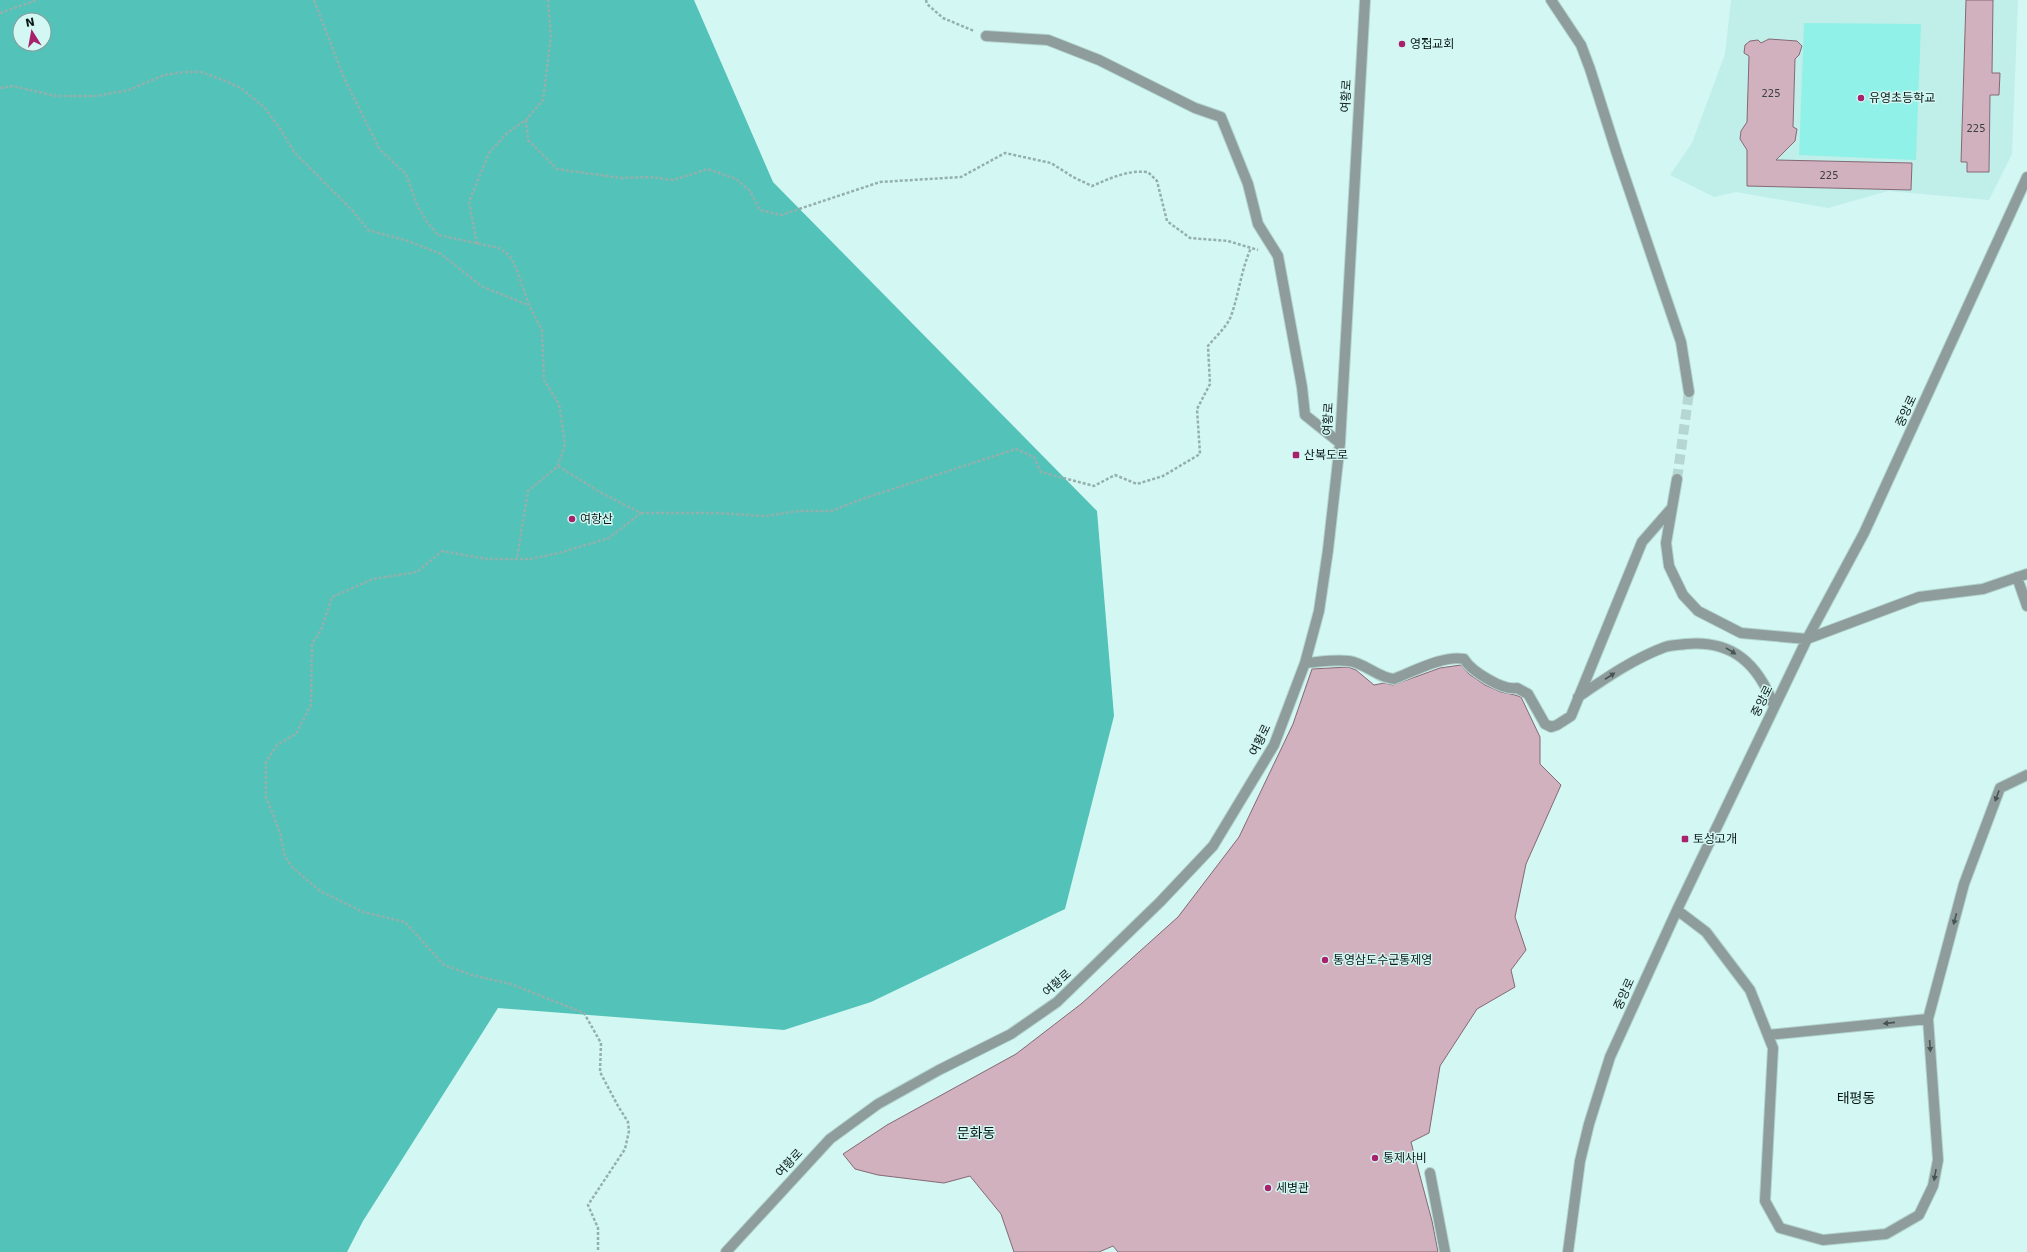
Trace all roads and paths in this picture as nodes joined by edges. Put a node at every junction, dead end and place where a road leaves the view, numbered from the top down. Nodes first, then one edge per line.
1 (37, 0) edge
2 (314, 0) edge
3 (548, 0) edge
4 (926, 0) edge
5 (1365, 0) edge
6 (1551, 0) edge
7 (0, 13) edge
8 (986, 36) joint
9 (0, 88) edge
10 (526, 120) junction
11 (2027, 177) edge
12 (477, 244) junction
13 (1251, 248) junction
14 (1278, 256) junction
15 (529, 305) junction
16 (1689, 392) tunnel mouth
17 (1340, 443) junction
18 (558, 466) junction
19 (1677, 480) tunnel mouth
20 (1670, 510) junction
21 (641, 513) junction
22 (517, 558) junction
23 (2027, 574) edge
24 (2017, 578) junction
25 (2027, 606) edge
26 (1806, 639) junction
27 (1305, 663) junction
28 (1578, 698) junction
29 (1774, 706) junction
30 (2027, 775) edge
31 (1677, 910) junction
32 (1928, 1019) junction
33 (1768, 1035) junction
34 (1430, 1173) dead end
35 (598, 1252) edge
36 (726, 1252) edge
37 (1445, 1252) edge
38 (1568, 1252) edge

1 - 7 path
2 - 12 path
3 - 10 path
4 - 8 path
5 - 17 street, 여황로
6 - 16 street
8 - 14 street
9 - 15 path
10 - 12 path
10 - 13 path
11 - 26 street, 중앙로
12 - 15 path
13 - 14 path
13 - 21 path
14 - 17 street
15 - 18 path
17 - 27 street, 여황로
18 - 21 path
18 - 22 path
19 - 20 street
20 - 26 street
20 - 28 street
21 - 22 path
22 - 35 path
23 - 24 street
24 - 25 street
24 - 26 street
26 - 29 street, 중앙로
27 - 28 street
27 - 36 street, 여황로
28 -> 29 street
29 - 31 street, 중앙로
30 -> 32 street
31 - 33 street
31 - 38 street, 중앙로
32 -> 33 street
32 -> 33 street
34 - 37 street

